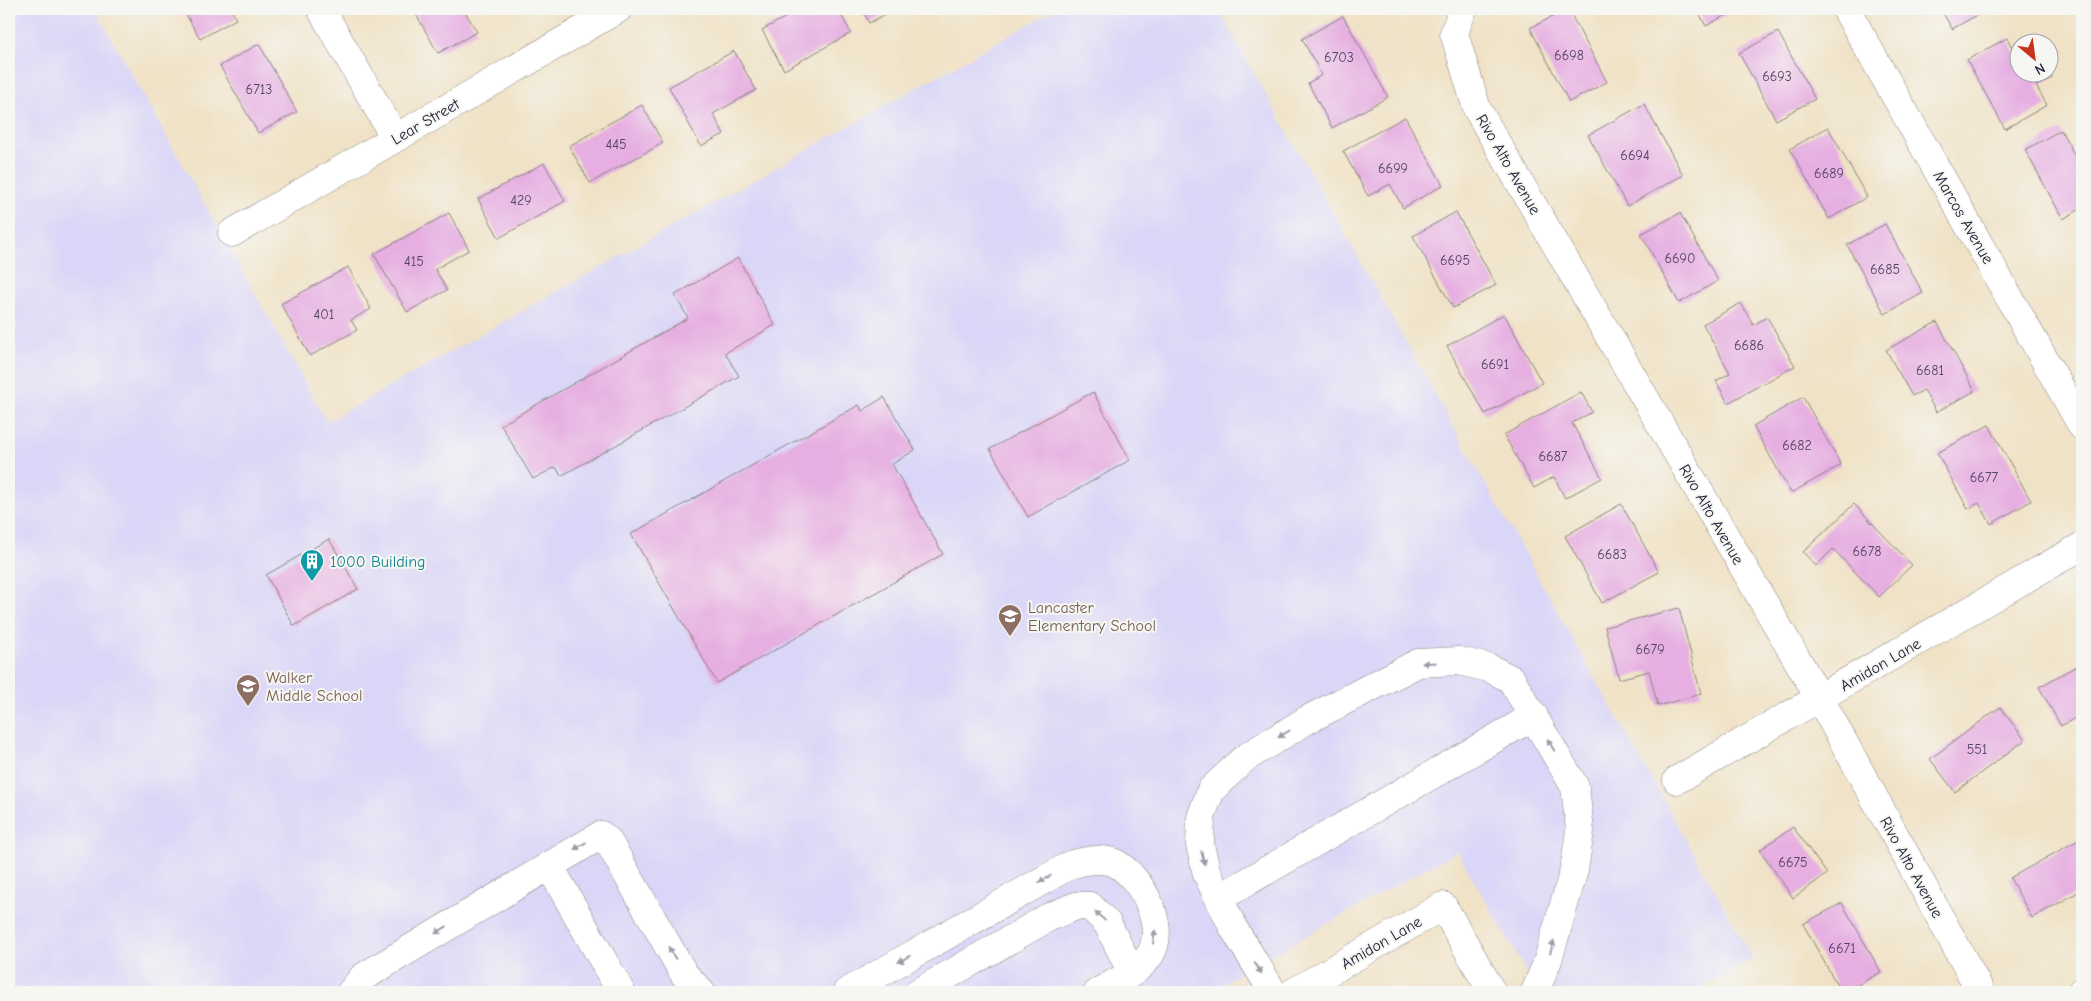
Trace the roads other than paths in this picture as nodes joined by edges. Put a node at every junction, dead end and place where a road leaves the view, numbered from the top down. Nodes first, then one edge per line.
1 (321, 9) edge
2 (618, 9) edge
3 (1846, 9) edge
4 (1459, 21) edge
5 (394, 138) junction
6 (232, 233) dead end
7 (2082, 426) edge
8 (2082, 546) edge
9 (1820, 699) junction
10 (1534, 716) junction
11 (1676, 780) dead end
12 (549, 865) junction
13 (1219, 898) junction
14 (1132, 973) junction
15 (351, 992) edge
16 (621, 992) edge
17 (701, 992) edge
18 (847, 992) edge
19 (919, 992) edge
20 (1098, 992) edge
21 (1273, 992) edge
22 (1294, 992) edge
23 (1492, 992) edge
24 (1535, 992) edge
25 (1981, 992) edge

1 - 5 street
2 - 5 street, Lear Street
3 - 7 street, Marcos Avenue
4 - 9 street, Rivo Alto Avenue
5 - 6 street, Lear Street
8 - 9 street, Amidon Lane
9 - 11 street, Amidon Lane
9 - 25 street, Rivo Alto Avenue
10 - 13 street
10 -> 13 street
24 -> 10 street
12 -> 15 street
12 - 16 street
17 -> 12 street
13 -> 21 street
14 -> 18 street
14 -> 19 street
14 - 20 street
22 - 23 street, Amidon Lane

